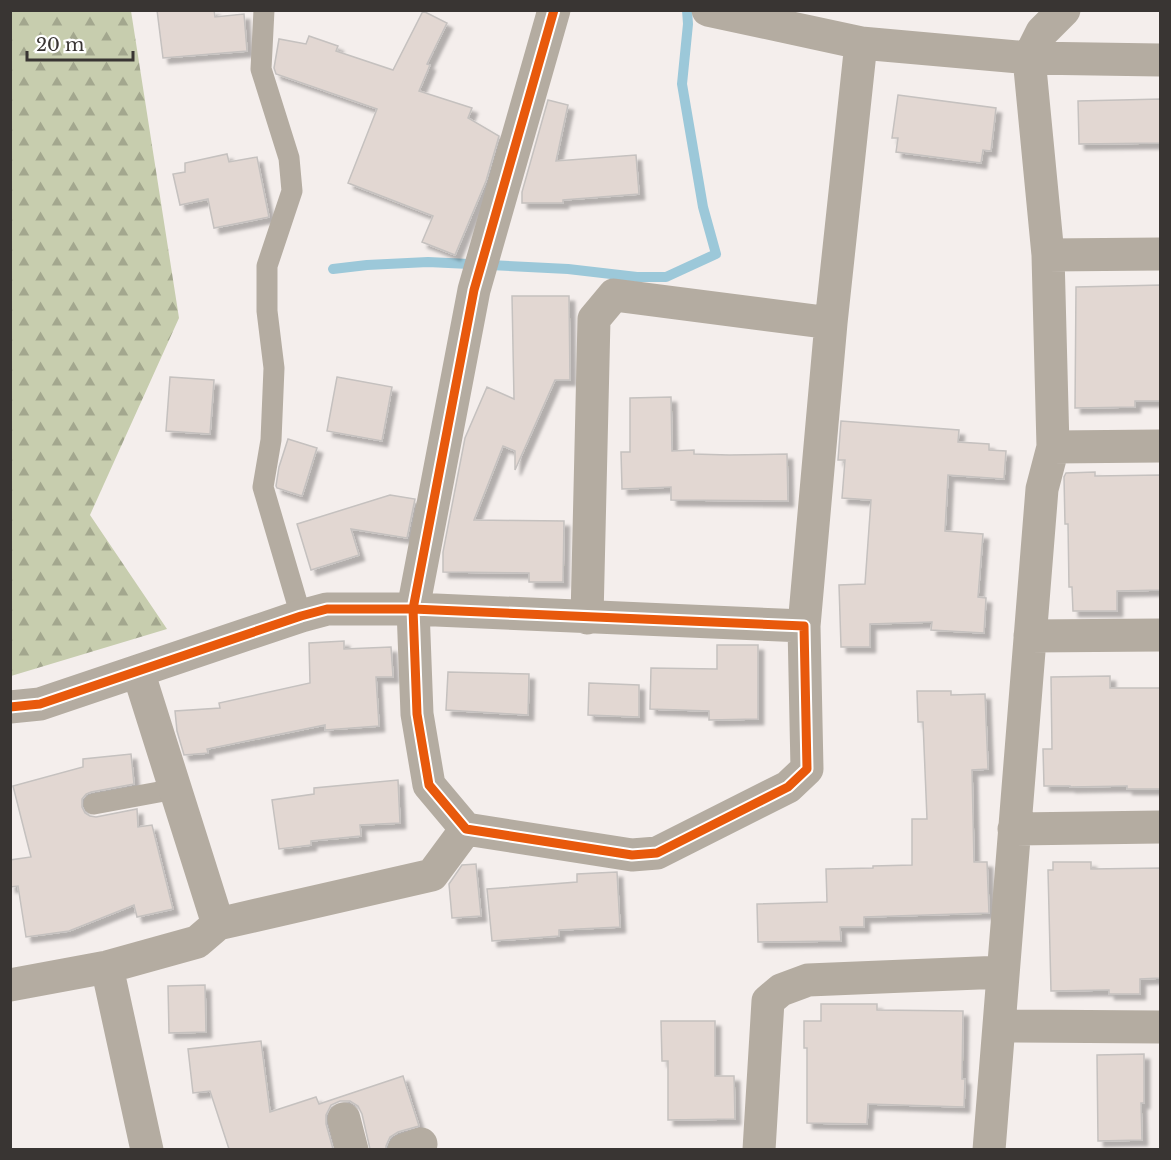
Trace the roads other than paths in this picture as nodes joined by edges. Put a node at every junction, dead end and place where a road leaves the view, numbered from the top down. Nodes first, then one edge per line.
1 (264, 10) edge
2 (554, 10) edge
3 (1064, 10) edge
4 (718, 12) edge
5 (861, 43) junction
6 (1029, 58) junction
7 (1161, 60) edge
8 (1161, 254) edge
9 (1048, 255) junction
10 (831, 323) junction
11 (1161, 446) edge
12 (1053, 447) junction
13 (413, 609) junction
14 (301, 616) junction
15 (587, 618) junction
16 (804, 626) junction
17 (1161, 635) edge
18 (1030, 636) junction
19 (138, 671) junction
20 (10, 707) edge
21 (175, 789) junction
22 (94, 804) dead end
23 (1161, 827) edge
24 (466, 829) junction
25 (1014, 829) junction
26 (218, 924) junction
27 (107, 967) junction
28 (1003, 972) junction
29 (10, 985) edge
30 (999, 1026) junction
31 (1161, 1027) edge
32 (147, 1149) edge
33 (759, 1149) edge
34 (988, 1149) edge

1 - 14 lane
2 - 13 street
3 - 6 street
4 - 5 street
5 - 6 street
5 - 10 street
6 - 7 street
6 - 9 street
8 - 9 street
9 - 12 street
10 - 15 street
10 - 16 street
11 - 12 street
12 - 18 street
13 - 14 street
13 - 15 street
13 - 24 street
14 - 19 street
15 - 16 street
16 - 24 street
17 - 18 street
18 - 25 street
19 - 20 street
19 - 21 street
21 - 22 lane
21 - 26 street
23 - 25 street
24 - 26 street
25 - 28 street
26 - 27 street
27 - 29 street
27 - 32 street
28 - 30 street
28 - 33 street
30 - 31 street
30 - 34 street

